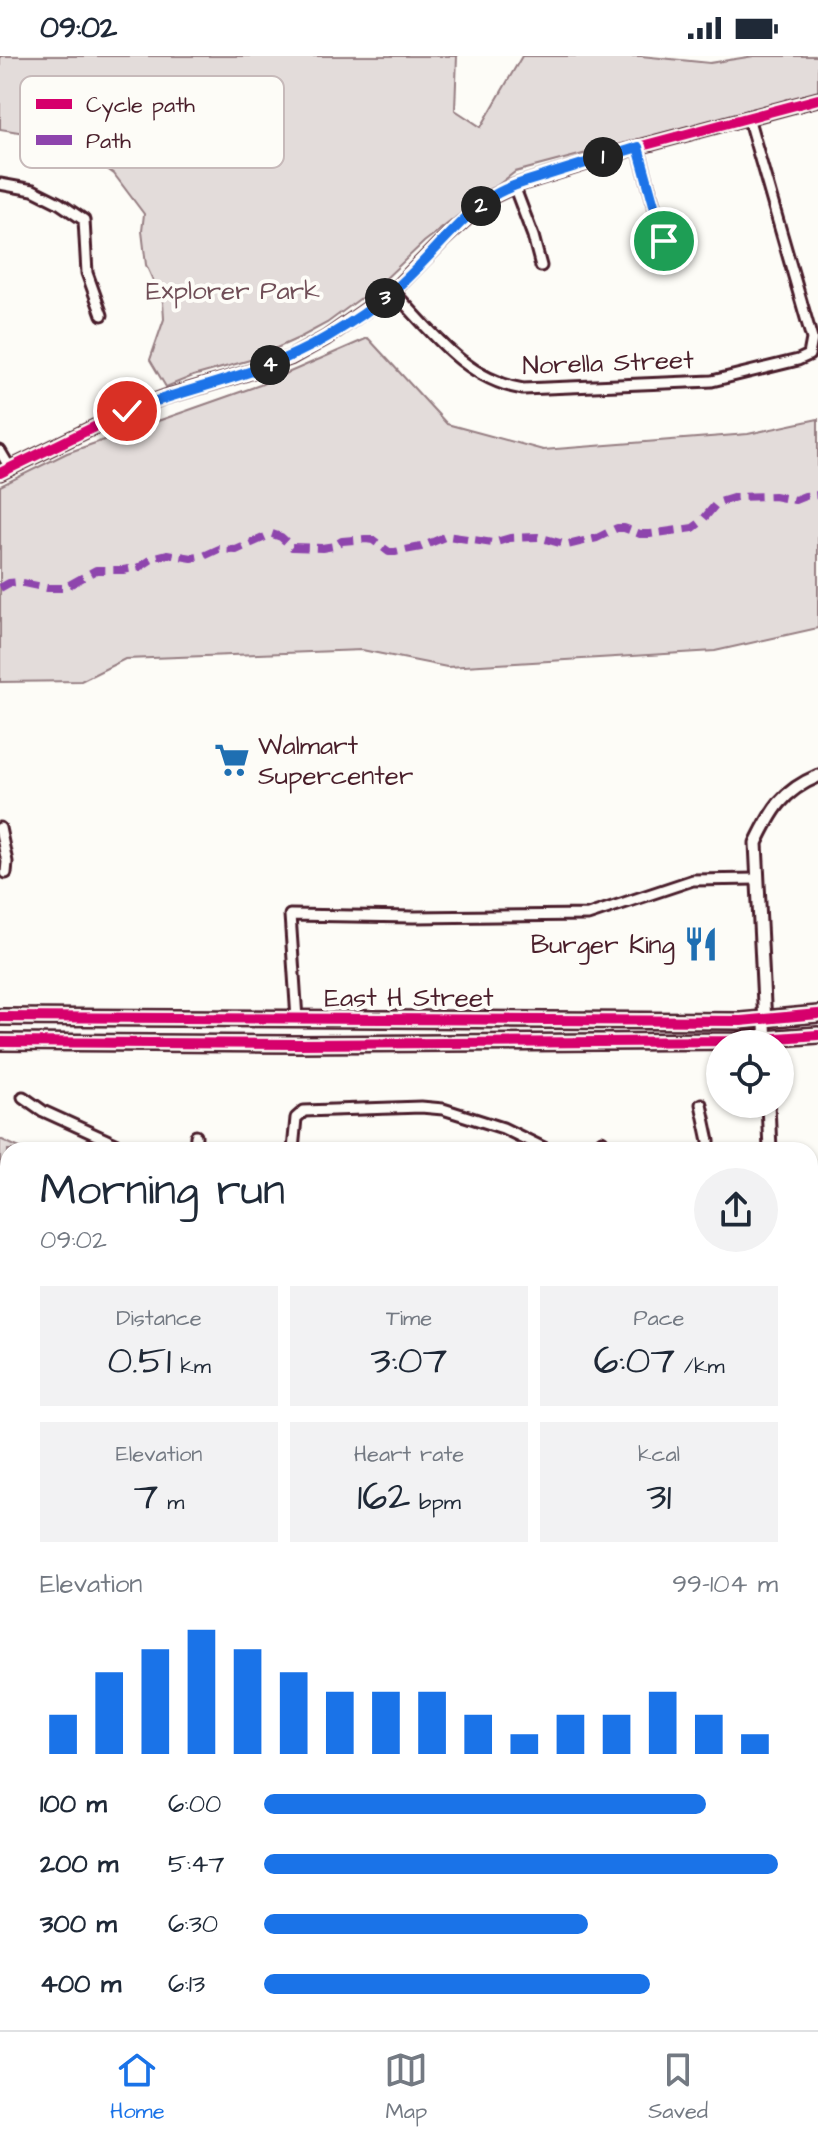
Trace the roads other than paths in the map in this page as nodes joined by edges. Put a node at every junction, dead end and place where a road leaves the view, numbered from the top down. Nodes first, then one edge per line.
1 (818, 99) edge
2 (748, 117) junction
3 (638, 147) junction
4 (0, 184) edge
5 (514, 186) junction
6 (668, 256) dead end
7 (541, 266) dead end
8 (393, 291) junction
9 (102, 315) dead end
10 (0, 451) edge
11 (5, 471) edge
12 (818, 776) edge
13 (0, 828) edge
14 (6, 873) dead end
15 (757, 879) junction
16 (818, 1014) edge
17 (0, 1017) edge
18 (297, 1019) junction
19 (763, 1020) junction
20 (764, 1030) edge
21 (818, 1035) edge
22 (794, 1038) edge
23 (0, 1042) edge
24 (706, 1042) edge
25 (246, 1044) junction
26 (23, 1097) dead end
27 (701, 1104) dead end
28 (769, 1118) edge
29 (196, 1136) dead end
30 (111, 1142) edge
31 (196, 1142) edge
32 (294, 1142) edge
33 (532, 1142) edge
34 (709, 1142) edge
35 (770, 1142) edge

1 - 2 street
2 - 3 street
2 - 8 street, Norella Street
3 - 5 street
3 - 6 street
4 - 9 street
5 - 7 street
5 - 8 street
8 - 11 street
10 - 11 street
12 - 15 street
13 - 14 street
15 - 18 street
15 - 19 street
16 - 19 main road, East H Street
17 - 18 main road, East H Street
18 - 19 main road, East H Street
18 - 25 main road
19 - 20 street
21 - 22 main road, East H Street
23 - 25 main road, East H Street
24 - 25 main road, East H Street
26 - 30 street
27 - 34 street
28 - 35 street
29 - 31 street
32 - 33 street

